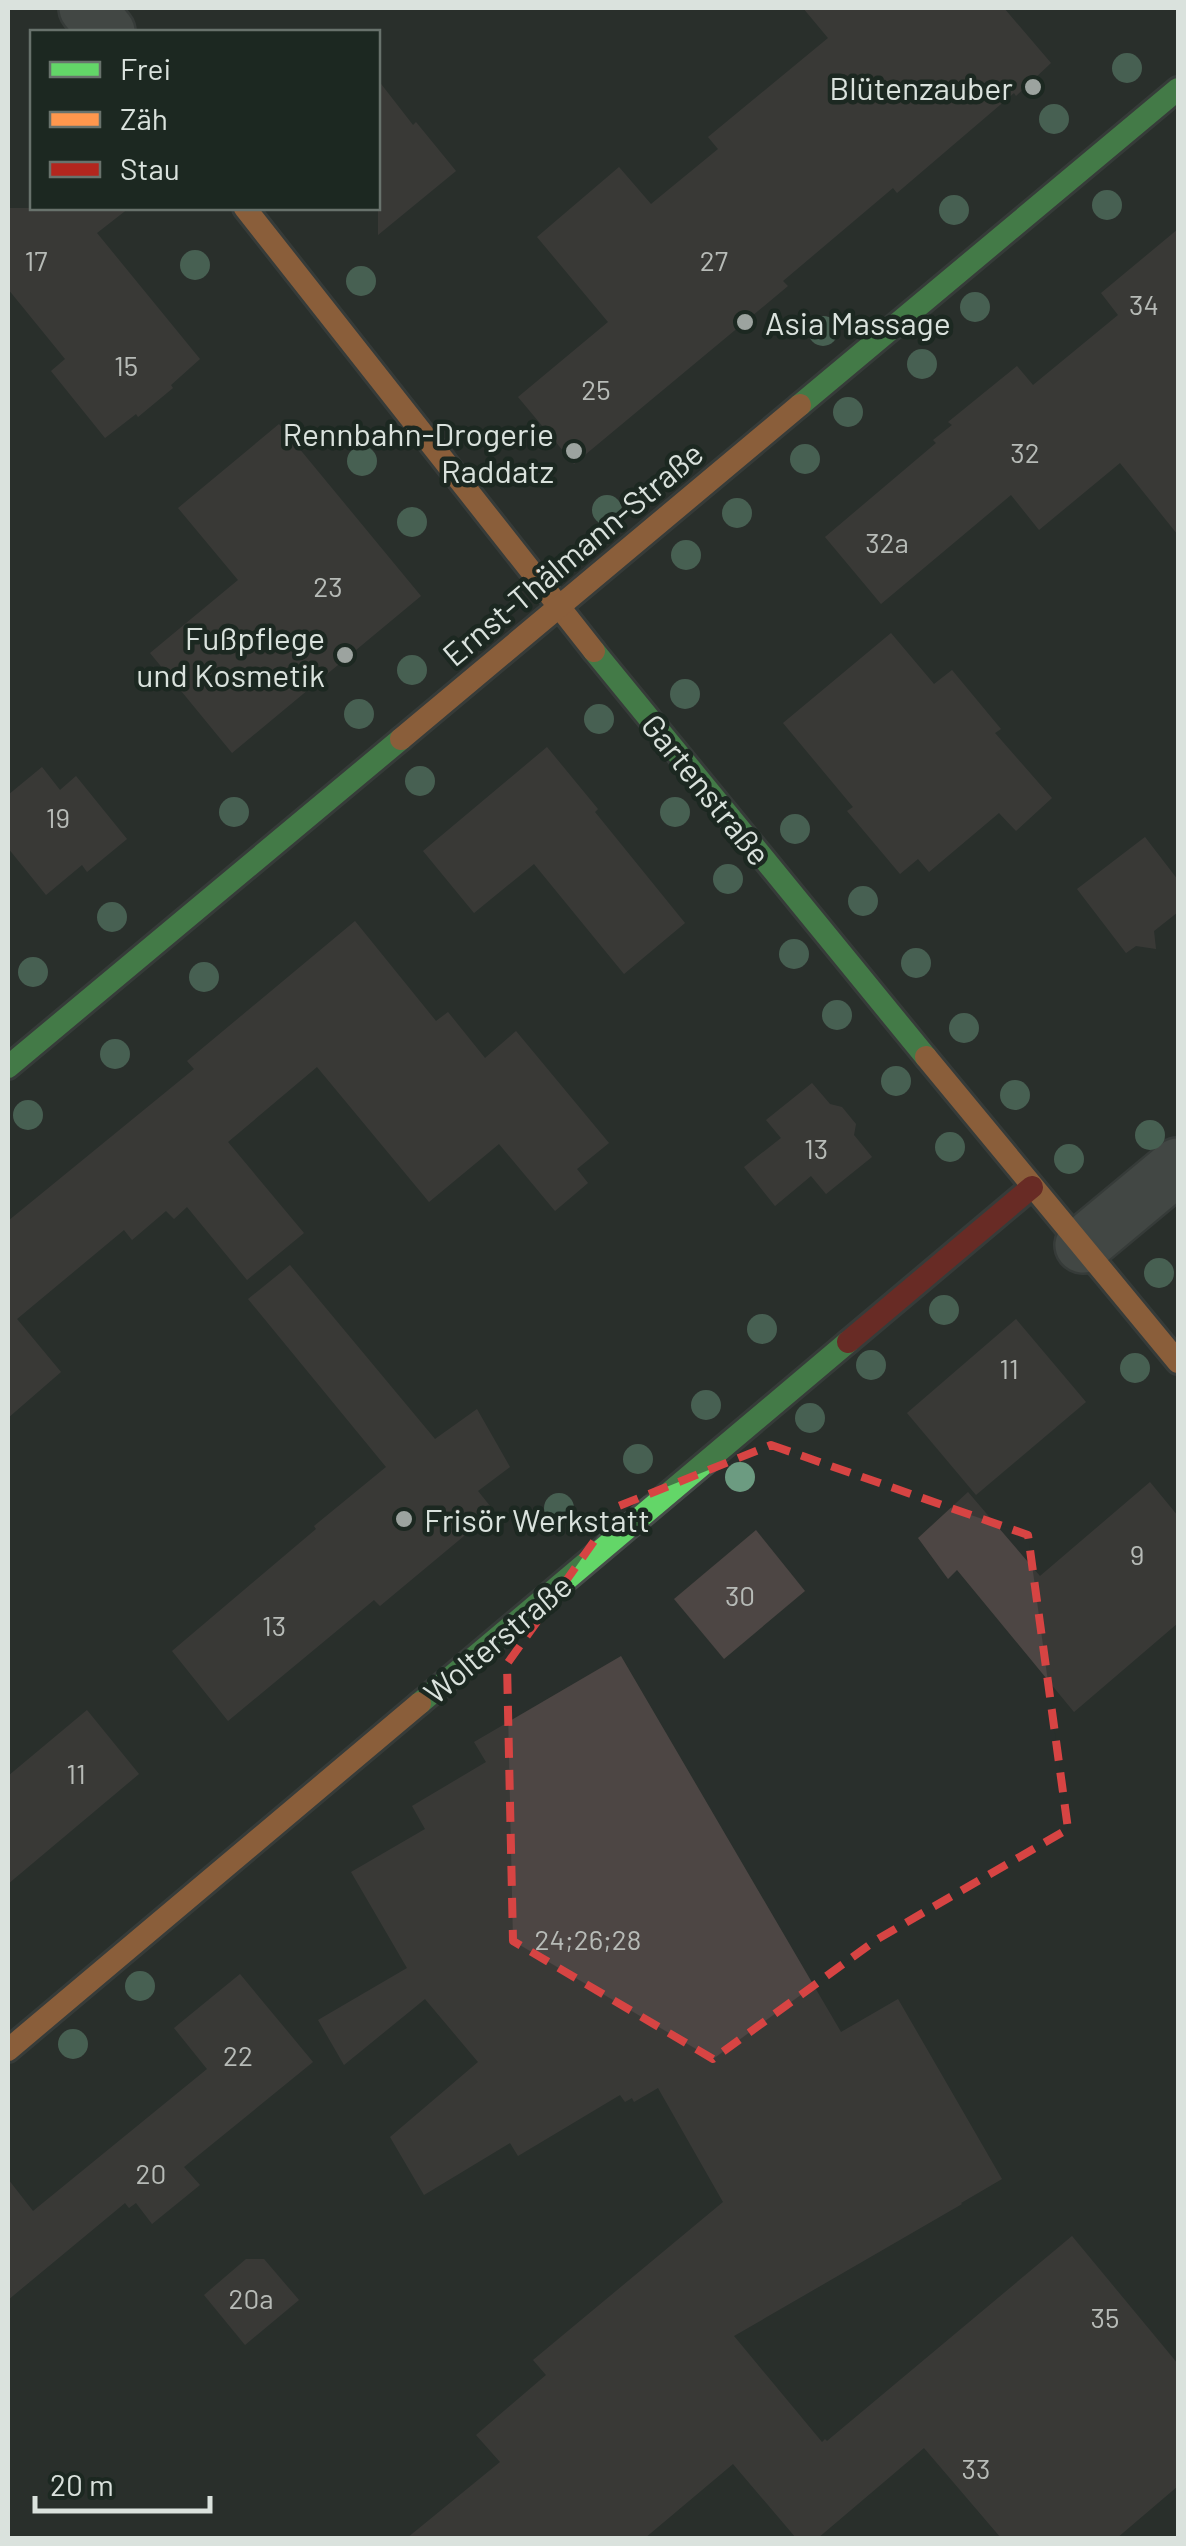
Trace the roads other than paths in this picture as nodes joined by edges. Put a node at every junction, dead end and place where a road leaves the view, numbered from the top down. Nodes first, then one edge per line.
1 (87, 8) edge
2 (105, 30) edge
3 (1178, 89) edge
4 (247, 210) edge
5 (558, 607) junction
6 (8, 1067) edge
7 (1178, 1166) edge
8 (1032, 1187) junction
9 (1083, 1246) junction
10 (1178, 1362) edge
11 (8, 2050) edge

1 - 2 street
3 - 5 street, Ernst-Thälmann-Straße
4 - 5 street, Gartenstraße
5 - 6 street, Ernst-Thälmann-Straße
5 - 8 street, Gartenstraße
7 - 9 street
8 - 9 street, Gartenstraße
8 - 11 street, Wolterstraße
9 - 10 street, Gartenstraße

